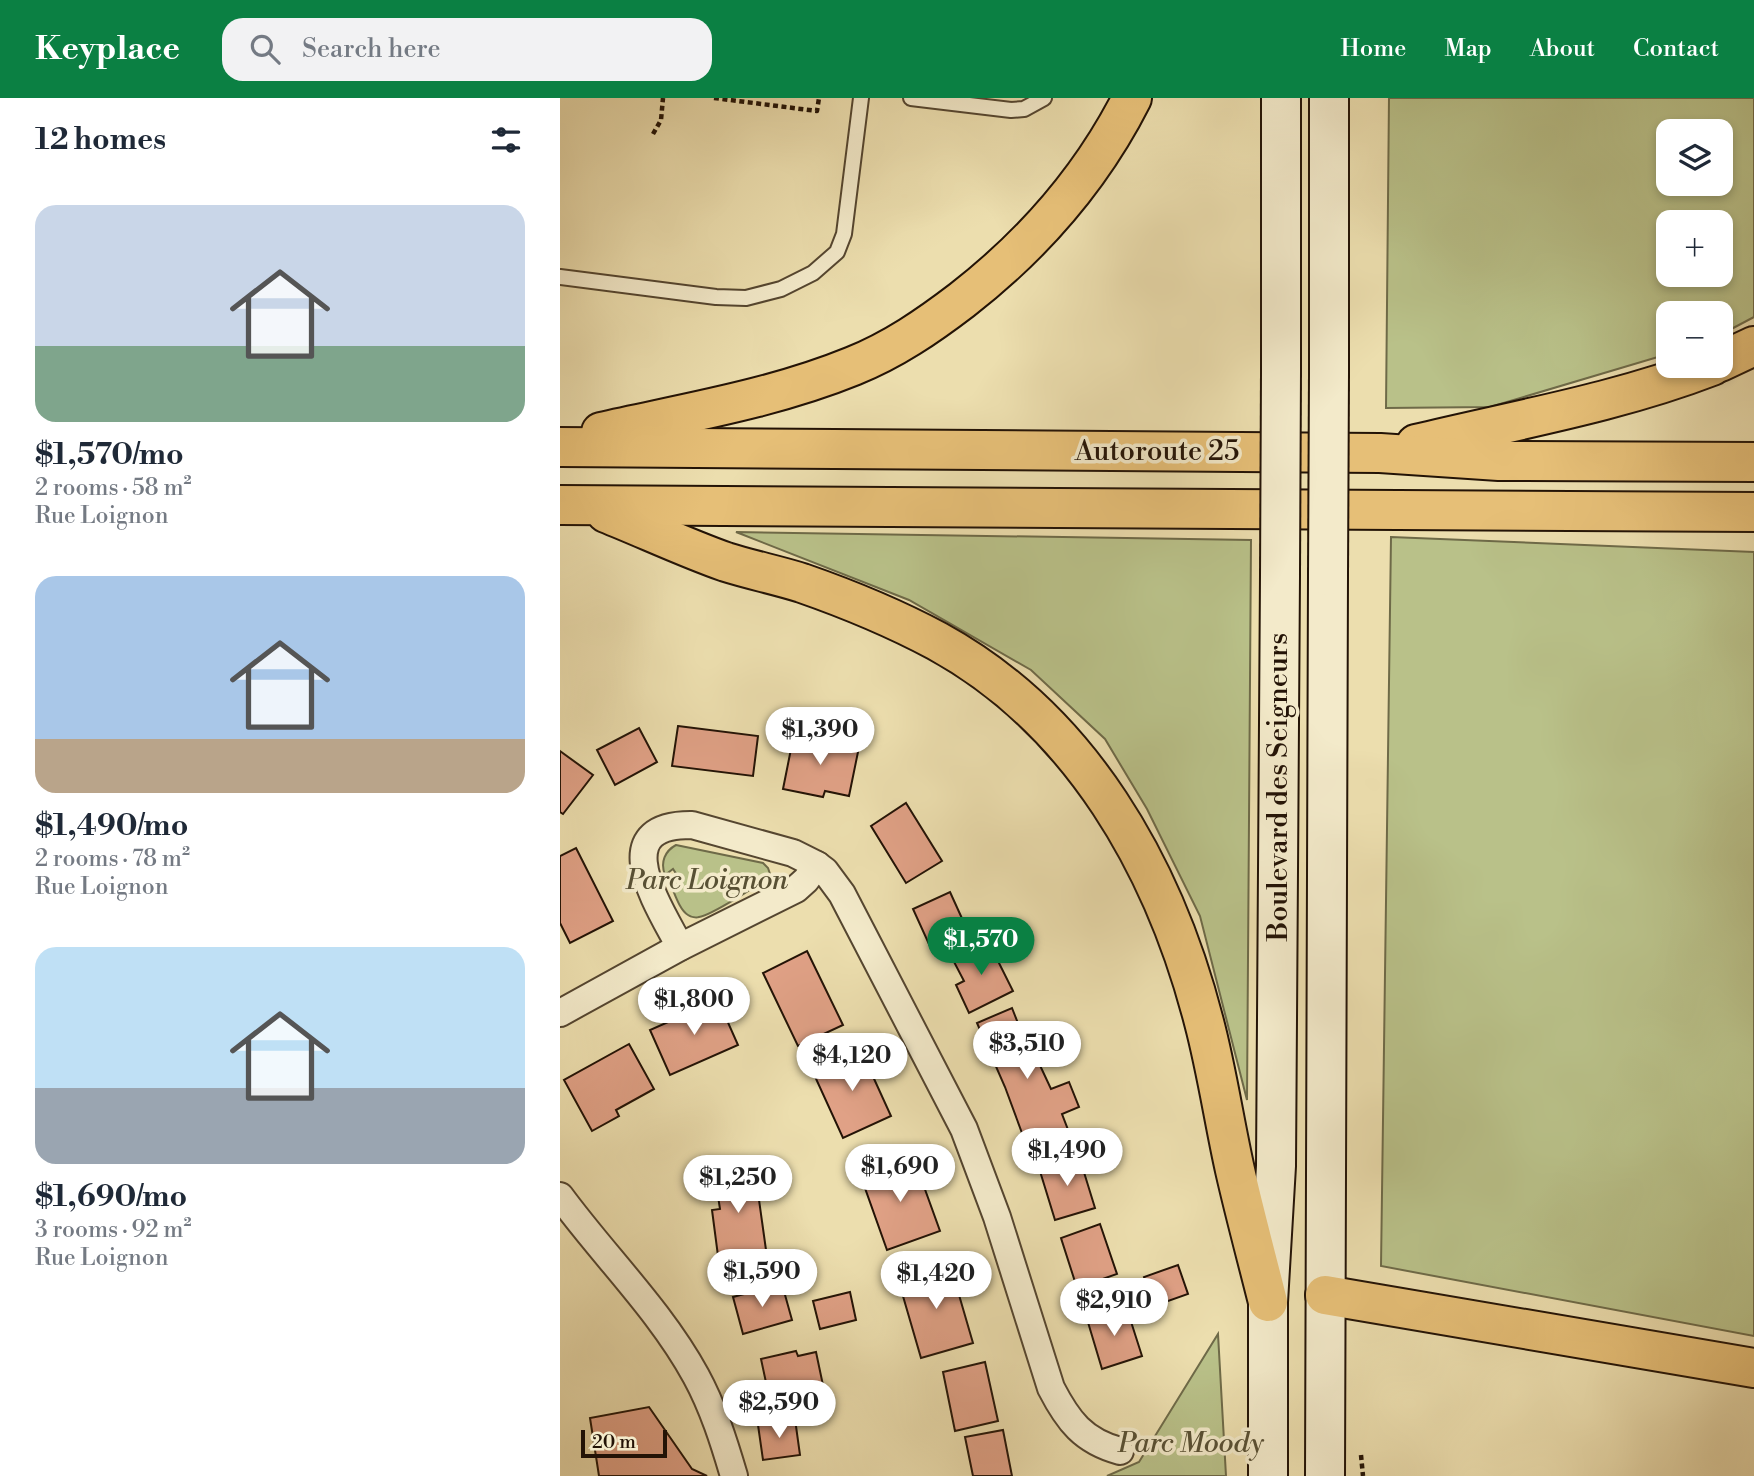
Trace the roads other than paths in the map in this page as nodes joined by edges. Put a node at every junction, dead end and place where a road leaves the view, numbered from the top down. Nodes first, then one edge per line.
1 (861, 98) edge
2 (911, 98) edge
3 (1044, 98) edge
4 (1132, 98) edge
5 (1281, 98) edge
6 (1329, 98) edge
7 (560, 277) edge
8 (1754, 346) edge
9 (1733, 356) edge
10 (1678, 378) edge
11 (560, 444) edge
12 (1380, 453) junction
13 (1754, 462) edge
14 (574, 505) edge
15 (1754, 512) edge
16 (817, 865) junction
17 (680, 947) junction
18 (560, 1013) edge
19 (560, 1196) edge
20 (569, 1225) edge
21 (1325, 1295) junction
22 (1268, 1302) junction
23 (1754, 1368) edge
24 (1120, 1451) dead end
25 (734, 1476) edge
26 (1268, 1476) edge
27 (1325, 1476) edge

1 - 7 lane
2 - 3 lane
4 - 11 highway
5 - 22 main road, Boulevard des Seigneurs, bridge
6 - 21 main road, Boulevard des Seigneurs, bridge
8 - 9 highway
10 - 12 highway
11 - 12 highway, Autoroute 25
12 - 13 highway, Autoroute 25
14 - 15 highway, Autoroute 25
14 - 22 highway
16 - 17 street
16 - 17 street
16 - 24 street
17 - 18 street
19 - 20 street
20 - 25 street
21 - 23 highway
21 - 27 main road, Boulevard des Seigneurs
22 - 26 main road, Boulevard des Seigneurs

